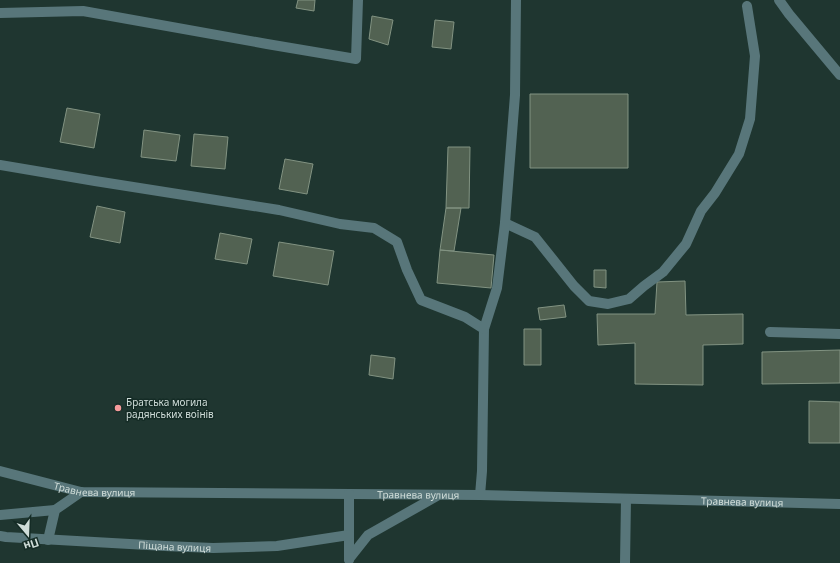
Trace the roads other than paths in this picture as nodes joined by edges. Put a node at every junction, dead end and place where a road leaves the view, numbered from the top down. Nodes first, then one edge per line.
1 (358, 0) edge
2 (516, 0) edge
3 (779, 0) edge
4 (748, 6) dead end
5 (0, 13) edge
6 (840, 75) edge
7 (0, 164) edge
8 (505, 223) junction
9 (484, 328) junction
10 (770, 332) dead end
11 (840, 334) edge
12 (0, 471) edge
13 (81, 492) junction
14 (349, 494) junction
15 (439, 495) junction
16 (480, 495) junction
17 (626, 499) junction
18 (840, 504) edge
19 (55, 510) junction
20 (0, 515) edge
21 (349, 535) junction
22 (0, 536) edge
23 (48, 540) junction
24 (349, 561) edge
25 (625, 563) edge

1 - 5 street
2 - 8 street
3 - 6 street
4 - 8 street
7 - 9 street
8 - 9 street
9 - 16 street
10 - 11 street
12 - 13 street, Травнева вулиця
13 - 14 street, Травнева вулиця
13 - 19 street
14 - 15 street, Травнева вулиця
14 - 21 street
15 - 16 street, Травнева вулиця
15 - 24 street
16 - 17 street, Травнева вулиця
17 - 18 street, Травнева вулиця
17 - 25 street
19 - 20 street
19 - 23 street
21 - 23 street, Піщана вулиця
21 - 24 street
22 - 23 street, Піщана вулиця

